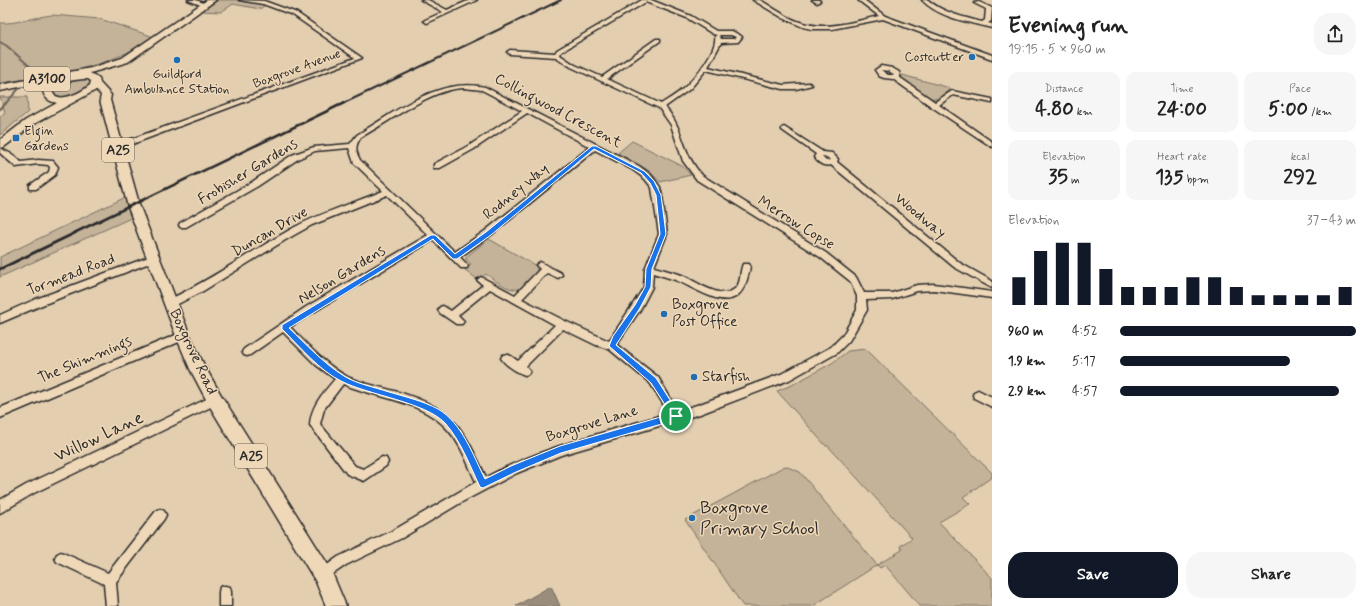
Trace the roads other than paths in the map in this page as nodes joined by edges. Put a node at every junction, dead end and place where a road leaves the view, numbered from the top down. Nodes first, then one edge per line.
1 (191, 0) edge
2 (242, 0) edge
3 (424, 0) edge
4 (474, 0) edge
5 (646, 0) edge
6 (756, 0) edge
7 (861, 0) edge
8 (925, 0) edge
9 (209, 3) edge
10 (978, 3) dead end
11 (445, 11) junction
12 (883, 18) junction
13 (427, 20) dead end
14 (983, 24) junction
15 (992, 26) edge
16 (715, 33) junction
17 (658, 40) dead end
18 (719, 41) junction
19 (510, 52) dead end
20 (557, 55) junction
21 (992, 57) edge
22 (125, 60) junction
23 (706, 68) junction
24 (93, 70) junction
25 (75, 76) junction
26 (894, 77) dead end
27 (61, 80) junction
28 (602, 80) junction
29 (797, 81) dead end
30 (96, 83) junction
31 (0, 89) edge
32 (48, 94) junction
33 (76, 97) junction
34 (105, 100) junction
35 (992, 101) edge
36 (934, 106) junction
37 (661, 107) junction
38 (526, 110) junction
39 (30, 122) junction
40 (784, 129) dead end
41 (0, 145) edge
42 (992, 145) edge
43 (352, 146) junction
44 (117, 147) junction
45 (594, 147) junction
46 (0, 150) edge
47 (437, 166) dead end
48 (33, 187) dead end
49 (388, 192) junction
50 (183, 225) dead end
51 (433, 236) junction
52 (455, 257) junction
53 (154, 258) junction
54 (464, 266) dead end
55 (746, 266) dead end
56 (649, 269) junction
57 (558, 275) dead end
58 (481, 280) dead end
59 (489, 285) junction
60 (992, 285) edge
61 (992, 295) edge
62 (861, 296) junction
63 (516, 300) junction
64 (171, 303) junction
65 (451, 316) dead end
66 (0, 319) edge
67 (562, 324) junction
68 (284, 327) junction
69 (183, 336) junction
70 (612, 346) junction
71 (247, 352) dead end
72 (506, 358) dead end
73 (342, 378) junction
74 (978, 395) dead end
75 (215, 400) junction
76 (992, 402) edge
77 (0, 413) edge
78 (676, 416) junction
79 (382, 462) dead end
80 (483, 484) junction
81 (0, 507) edge
82 (160, 515) dead end
83 (61, 558) dead end
84 (323, 575) junction
85 (110, 580) junction
86 (225, 592) dead end
87 (112, 606) edge
88 (225, 606) edge
89 (336, 606) edge

1 - 9 street
2 - 44 street, Boxgrove Avenue
3 - 11 street
4 - 11 street
5 - 16 street
5 - 20 street
6 - 12 street
7 - 12 street
8 - 14 street
9 - 22 main road, A3100
10 - 14 street
11 - 13 street
12 - 21 street
14 - 15 street
16 - 18 street
16 - 18 street
17 - 28 street
18 - 23 street
19 - 20 street
20 - 28 street
22 - 24 main road, A3100
22 - 30 main road
23 - 29 street
23 - 37 street
24 - 25 main road, A3100
24 - 31 main road, A3100
25 - 27 main road
25 - 30 main road
26 - 36 street
27 - 31 main road
27 - 32 main road
28 - 37 street
30 - 33 main road
30 - 34 main road, A25
31 - 32 main road
32 - 33 main road
32 - 39 main road, A3100
33 - 34 main road
33 - 39 main road, A3100
34 - 44 main road, Boxgrove Road / A25
35 - 36 street
36 - 42 street
37 - 62 street, Merrow Copse
38 - 43 street, Collingwood Crescent
38 - 45 street, Collingwood Crescent
38 - 47 street
39 - 41 main road, A3100
40 - 60 street, Woodway
43 - 49 street
43 - 50 street, Frobisher Gardens
44 - 53 main road, Boxgrove Road / A25
45 - 52 street, Rodney Way
45 - 56 street, Collingwood Crescent
46 - 48 street
49 - 51 street
49 - 64 street, Duncan Drive
51 - 52 street
51 - 68 street, Nelson Gardens
52 - 54 street
53 - 64 main road, Boxgrove Road / A25
53 - 66 street, Tormead Road
55 - 56 street
56 - 70 street, Collingwood Crescent
57 - 63 street
58 - 59 street
59 - 63 street
59 - 65 street
61 - 62 street
62 - 78 street, Boxgrove Lane
63 - 67 street
64 - 69 main road, Boxgrove Road / A25
67 - 70 street
67 - 72 street
68 - 71 street, Nelson Gardens
68 - 73 street
69 - 75 main road, Boxgrove Road / A25
69 - 77 street, The Shimmings
70 - 78 street
73 - 79 street
73 - 80 street
74 - 76 street
75 - 81 street, Willow Lane
75 - 84 main road, Boxgrove Road / A25
78 - 80 street, Boxgrove Lane
80 - 84 street, Boxgrove Lane
82 - 85 street
83 - 85 street
84 - 89 main road, Boxgrove Road / A25
85 - 87 street
86 - 88 street

